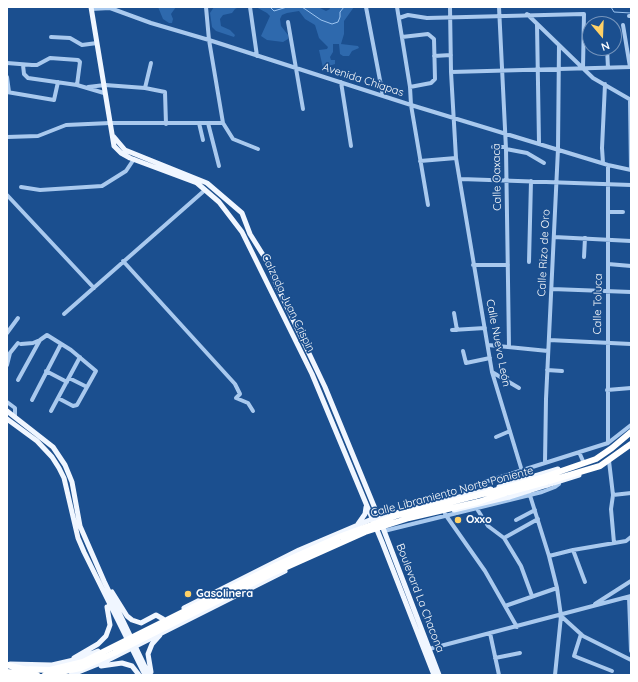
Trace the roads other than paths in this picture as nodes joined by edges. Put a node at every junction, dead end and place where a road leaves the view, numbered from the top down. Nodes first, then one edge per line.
1 (206, 7) edge
2 (250, 7) edge
3 (366, 7) edge
4 (397, 7) edge
5 (450, 7) edge
6 (499, 7) edge
7 (91, 8) edge
8 (526, 14) junction
9 (451, 16) junction
10 (500, 16) junction
11 (584, 16) edge
12 (399, 18) junction
13 (288, 22) dead end
14 (537, 23) junction
15 (623, 25) dead end
16 (51, 37) dead end
17 (402, 37) junction
18 (209, 40) junction
19 (97, 43) junction
20 (559, 45) junction
21 (451, 55) junction
22 (258, 56) junction
23 (434, 56) junction
24 (585, 56) edge
25 (607, 56) edge
26 (7, 63) edge
27 (151, 63) dead end
28 (23, 65) junction
29 (630, 67) edge
30 (584, 68) junction
31 (608, 68) junction
32 (296, 69) junction
33 (559, 69) junction
34 (503, 70) junction
35 (539, 70) junction
36 (451, 72) junction
37 (7, 77) edge
38 (58, 82) junction
39 (341, 82) junction
40 (605, 84) junction
41 (78, 85) junction
42 (105, 85) junction
43 (88, 87) junction
44 (145, 88) junction
45 (410, 88) junction
46 (8, 92) edge
47 (104, 92) junction
48 (383, 96) junction
49 (630, 99) edge
50 (411, 105) junction
51 (303, 110) dead end
52 (454, 117) junction
53 (110, 123) junction
54 (199, 123) junction
55 (208, 123) junction
56 (223, 123) junction
57 (166, 124) junction
58 (112, 132) junction
59 (505, 133) junction
60 (7, 136) edge
61 (203, 140) dead end
62 (540, 143) junction
63 (351, 146) dead end
64 (493, 147) dead end
65 (506, 148) junction
66 (258, 149) dead end
67 (558, 149) junction
68 (456, 158) junction
69 (134, 159) junction
70 (420, 161) junction
71 (544, 163) dead end
72 (606, 164) junction
73 (219, 166) dead end
74 (631, 170) edge
75 (461, 179) junction
76 (506, 179) junction
77 (531, 181) junction
78 (556, 182) junction
79 (608, 185) junction
80 (631, 186) edge
81 (21, 187) dead end
82 (205, 190) junction
83 (7, 195) edge
84 (428, 205) dead end
85 (239, 209) junction
86 (608, 212) junction
87 (623, 212) dead end
88 (230, 214) junction
89 (242, 214) junction
90 (234, 220) junction
91 (554, 237) junction
92 (584, 238) junction
93 (608, 239) junction
94 (631, 241) edge
95 (584, 257) dead end
96 (123, 261) junction
97 (529, 262) dead end
98 (608, 264) junction
99 (473, 265) junction
100 (508, 265) junction
101 (631, 266) edge
102 (94, 288) junction
103 (552, 289) junction
104 (608, 291) junction
105 (631, 292) edge
106 (454, 313) dead end
107 (64, 314) dead end
108 (18, 318) dead end
109 (485, 328) junction
110 (7, 333) edge
111 (40, 340) junction
112 (549, 340) junction
113 (607, 343) junction
114 (61, 344) junction
115 (631, 344) edge
116 (488, 345) junction
117 (509, 347) junction
118 (8, 351) edge
119 (463, 351) dead end
120 (548, 351) junction
121 (80, 357) junction
122 (490, 358) junction
123 (7, 365) edge
124 (547, 370) junction
125 (46, 371) junction
126 (562, 371) dead end
127 (492, 372) junction
128 (18, 380) dead end
129 (68, 380) junction
130 (87, 388) junction
131 (519, 388) dead end
132 (631, 388) edge
133 (607, 390) junction
134 (58, 398) junction
135 (32, 400) dead end
136 (7, 402) edge
137 (7, 411) edge
138 (51, 411) dead end
139 (253, 411) dead end
140 (15, 418) junction
141 (7, 419) edge
142 (631, 425) edge
143 (510, 432) junction
144 (631, 432) edge
145 (496, 437) dead end
146 (608, 443) junction
147 (631, 444) edge
148 (599, 446) junction
149 (609, 450) junction
150 (579, 452) junction
151 (596, 459) junction
152 (583, 461) junction
153 (609, 461) junction
154 (545, 462) junction
155 (522, 471) junction
156 (583, 472) junction
157 (542, 480) junction
158 (559, 482) junction
159 (509, 492) junction
160 (631, 493) edge
161 (530, 495) junction
162 (613, 495) junction
163 (462, 496) junction
164 (477, 502) junction
165 (373, 505) junction
166 (366, 506) junction
167 (535, 510) junction
168 (389, 514) junction
169 (445, 514) junction
170 (378, 516) junction
171 (372, 519) junction
172 (538, 519) junction
173 (516, 520) dead end
174 (356, 526) junction
175 (384, 529) junction
176 (377, 530) junction
177 (504, 538) junction
178 (631, 538) edge
179 (382, 542) joint
180 (614, 543) junction
181 (573, 550) junction
182 (549, 556) junction
183 (631, 581) edge
184 (101, 582) junction
185 (585, 582) dead end
186 (557, 588) junction
187 (532, 596) junction
188 (630, 597) edge
189 (506, 606) junction
190 (592, 607) junction
191 (561, 616) junction
192 (630, 616) edge
193 (163, 619) junction
194 (517, 627) junction
195 (165, 631) junction
196 (490, 633) junction
197 (581, 634) junction
198 (127, 637) junction
199 (426, 646) junction
200 (132, 647) junction
201 (631, 651) edge
202 (520, 653) dead end
203 (495, 658) junction
204 (631, 660) edge
205 (66, 662) junction
206 (7, 665) edge
207 (88, 670) junction
208 (22, 671) junction
209 (612, 671) dead end
210 (7, 673) edge
211 (11, 675) edge
212 (37, 675) edge
213 (45, 675) edge
214 (71, 675) edge
215 (139, 675) edge
216 (145, 675) edge
217 (149, 675) edge
218 (152, 675) edge
219 (434, 675) edge
220 (439, 675) edge
221 (499, 675) edge
222 (555, 675) edge

1 - 18 street
2 - 22 street
3 - 48 street
4 - 12 street
5 - 9 street, Calle Nuevo León
6 - 10 street, Calle Oaxaca
7 - 18 street, Avenida Chiapas
7 - 19 main road, Calzada Juan Crispin
8 - 10 street
8 - 11 street
8 - 14 street
9 - 10 street
9 - 12 street
9 - 21 street, Calle Nuevo León
10 - 34 street, Calle Oaxaca
12 - 17 street
13 - 32 street
14 - 20 street
14 - 35 street
15 - 29 street
16 - 19 street
17 - 23 street
17 - 45 street
18 - 22 street, Avenida Chiapas
18 - 56 street
19 - 42 main road, Calzada Juan Crispin
20 - 30 street
20 - 33 street, Calle Rizo de Oro
21 - 23 street
21 - 36 street, Calle Nuevo León
22 - 32 street, Avenida Chiapas
23 - 45 street
24 - 30 street
25 - 31 street
26 - 28 street
27 - 44 street
28 - 38 street
28 - 41 street
29 - 31 street
30 - 31 street
30 - 33 street
30 - 40 street
32 - 39 street, Avenida Chiapas
32 - 51 street
33 - 35 street
33 - 67 street, Calle Rizo de Oro
34 - 35 street
34 - 36 street
34 - 59 street, Calle Oaxaca
35 - 62 street
36 - 52 street, Calle Nuevo León
37 - 46 street
38 - 41 street
38 - 46 street
39 - 48 street, Avenida Chiapas
39 - 63 street
40 - 49 street
40 - 72 street, Calle Toluca
41 - 43 street
42 - 43 street
42 - 44 street
42 - 47 main road, Calzada Juan Crispin
43 - 47 street
44 - 57 street
45 - 50 street
47 - 53 main road, Calzada Juan Crispin
48 - 50 street, Avenida Chiapas
49 - 74 street
50 - 52 street, Avenida Chiapas
50 - 70 street
52 - 59 street, Avenida Chiapas
52 - 68 street, Calle Nuevo León
53 - 57 street
53 - 58 main road, Calzada Juan Crispin
53 - 60 street
54 - 55 street
54 - 57 street
54 - 61 street
55 - 56 street
55 - 73 street
56 - 66 street
58 - 69 main road, Calzada Juan Crispin
58 - 85 main road, Calzada Juan Crispin
59 - 62 street, Avenida Chiapas
59 - 65 street, Calle Oaxaca
62 - 67 street, Avenida Chiapas
64 - 65 street
65 - 71 street
65 - 76 street, Calle Oaxaca
67 - 72 street, Avenida Chiapas
67 - 78 street, Calle Rizo de Oro
68 - 70 street
68 - 75 street, Calle Nuevo León
69 - 81 street
69 - 82 main road, Calzada Juan Crispin
70 - 84 street
72 - 74 street, Avenida Chiapas
72 - 79 street, Calle Toluca
75 - 76 street
75 - 99 street, Calle Nuevo León
76 - 77 street
76 - 100 street, Calle Oaxaca
77 - 78 street
77 - 97 street
78 - 79 street
78 - 91 street, Calle Rizo de Oro
79 - 80 street
79 - 86 street, Calle Toluca
82 - 88 main road, Calzada Juan Crispin
82 - 96 street
83 - 102 street
85 - 88 main road
85 - 89 main road, Calzada Juan Crispin
86 - 87 street
86 - 93 street, Calle Toluca
88 - 90 main road, Calzada Juan Crispin
89 - 90 main road
89 - 165 main road, Calzada Juan Crispin
90 - 166 main road, Calzada Juan Crispin
91 - 92 street
91 - 103 street, Calle Rizo de Oro
92 - 93 street
92 - 95 street
93 - 94 street
93 - 98 street, Calle Toluca
96 - 102 street
96 - 139 street
98 - 101 street
98 - 104 street, Calle Toluca
99 - 100 street
99 - 109 street, Calle Nuevo León
100 - 117 street, Calle Oaxaca
102 - 107 street
103 - 104 street
103 - 112 street, Calle Rizo de Oro
104 - 105 street
104 - 113 street, Calle Toluca
106 - 109 street
108 - 110 street
109 - 116 street, Calle Nuevo León
111 - 114 street
111 - 118 street
111 - 128 street
112 - 113 street
112 - 120 street, Calle Rizo de Oro
113 - 115 street
113 - 133 street, Calle Toluca
114 - 121 street
114 - 125 street
116 - 117 street
116 - 122 street, Calle Nuevo León
117 - 120 street
118 - 123 street
119 - 122 street
120 - 124 street, Calle Rizo de Oro
121 - 129 street
121 - 130 street
122 - 127 street, Calle Nuevo León
124 - 126 street
124 - 154 street, Calle Rizo de Oro
125 - 129 street
125 - 135 street
127 - 131 street
127 - 143 street, Calle Nuevo León
129 - 130 street
129 - 134 street
130 - 134 street
132 - 133 street
133 - 146 street, Calle Toluca
134 - 138 street
136 - 140 street
137 - 140 main road
140 - 184 main road
141 - 184 main road
142 - 146 street
143 - 145 street
143 - 155 street, Calle Nuevo León
144 - 149 highway, Calle Libramiento Norte Poniente
146 - 148 street
147 - 153 highway, Calle Libramiento Norte Poniente
148 - 149 street
148 - 150 street
149 - 151 highway, Calle Libramiento Norte Poniente
150 - 152 street
150 - 154 street
151 - 152 main road, Calle Libramiento Norte Poniente
151 - 157 highway, Calle Libramiento Norte Poniente
152 - 157 main road, Calle Libramiento Norte Poniente
153 - 156 highway, Calle Libramiento Norte Poniente
153 - 162 street
154 - 155 street
155 - 161 street, Calle Nuevo León
155 - 163 street
156 - 157 highway, Calle Libramiento Norte Poniente
156 - 158 main road, Calle Libramiento Norte Poniente
157 - 158 main road, Calle Libramiento Norte Poniente
157 - 159 highway, Calle Libramiento Norte Poniente, bridge
157 - 159 main road, Calle Libramiento Norte Poniente, bridge
157 - 163 main road, Calle Libramiento Norte Poniente, bridge
158 - 161 street
159 - 164 highway, Calle Libramiento Norte Poniente
159 - 169 main road, Calle Libramiento Norte Poniente
160 - 162 street
161 - 164 street
161 - 167 street, Calle Nuevo León
162 - 180 street
163 - 168 main road, Calle Libramiento Norte Poniente
164 - 169 street
164 - 177 street
164 - 208 highway, Calle Libramiento Norte Poniente, bridge
164 - 213 highway, Calle Libramiento Norte Poniente, bridge
165 - 168 main road
165 - 170 main road, Calzada Juan Crispin
166 - 171 main road, Calzada Juan Crispin
166 - 174 main road
167 - 172 street, Calle Nuevo León
167 - 173 street
168 - 170 main road, Calle Libramiento Norte Poniente
169 - 175 main road, Calle Libramiento Norte Poniente
169 - 189 street
170 - 171 main road, Calle Libramiento Norte Poniente
170 - 175 main road, Calzada Juan Crispin
171 - 174 main road, Calle Libramiento Norte Poniente
171 - 176 main road, Calzada Juan Crispin
172 - 177 street
172 - 182 street, Calle Nuevo León
174 - 193 main road, Calle Libramiento Norte Poniente
175 - 176 main road, Calle Libramiento Norte Poniente
175 - 199 main road, Boulevard La Chacona
176 - 179 main road, Calzada Juan Crispin
176 - 195 main road, Calle Libramiento Norte Poniente, bridge
177 - 187 street
178 - 180 street
179 - 199 main road, Boulevard La Chacona
180 - 181 street
181 - 182 street
181 - 185 street
182 - 186 street, Calle Nuevo León
183 - 190 street
184 - 193 main road
184 - 198 main road
184 - 205 main road
186 - 187 street
186 - 191 street, Calle Nuevo León
187 - 189 street
188 - 190 street
188 - 192 street
189 - 194 street
190 - 191 street
191 - 194 street
191 - 197 street
191 - 222 street, Calle Nuevo León
192 - 201 street
193 - 198 main road, Calle Libramiento Norte Poniente
194 - 196 street
195 - 200 main road, Calle Libramiento Norte Poniente
195 - 218 main road
196 - 199 street
196 - 203 street
197 - 204 street
197 - 209 street
198 - 200 main road
198 - 205 main road, Calle Libramiento Norte Poniente
199 - 219 main road, Boulevard La Chacona
199 - 220 main road, Boulevard La Chacona
200 - 207 main road, Calle Libramiento Norte Poniente
200 - 216 main road
200 - 217 main road
202 - 203 street
203 - 221 street
205 - 206 main road, Calle Libramiento Norte Poniente
206 - 208 highway, Calle Libramiento Norte Poniente
207 - 214 main road, Calle Libramiento Norte Poniente
207 - 215 main road
208 - 210 highway, Calle Libramiento Norte Poniente
208 - 212 highway, Calle Libramiento Norte Poniente
210 - 211 main road, Calle Libramiento Norte Poniente

